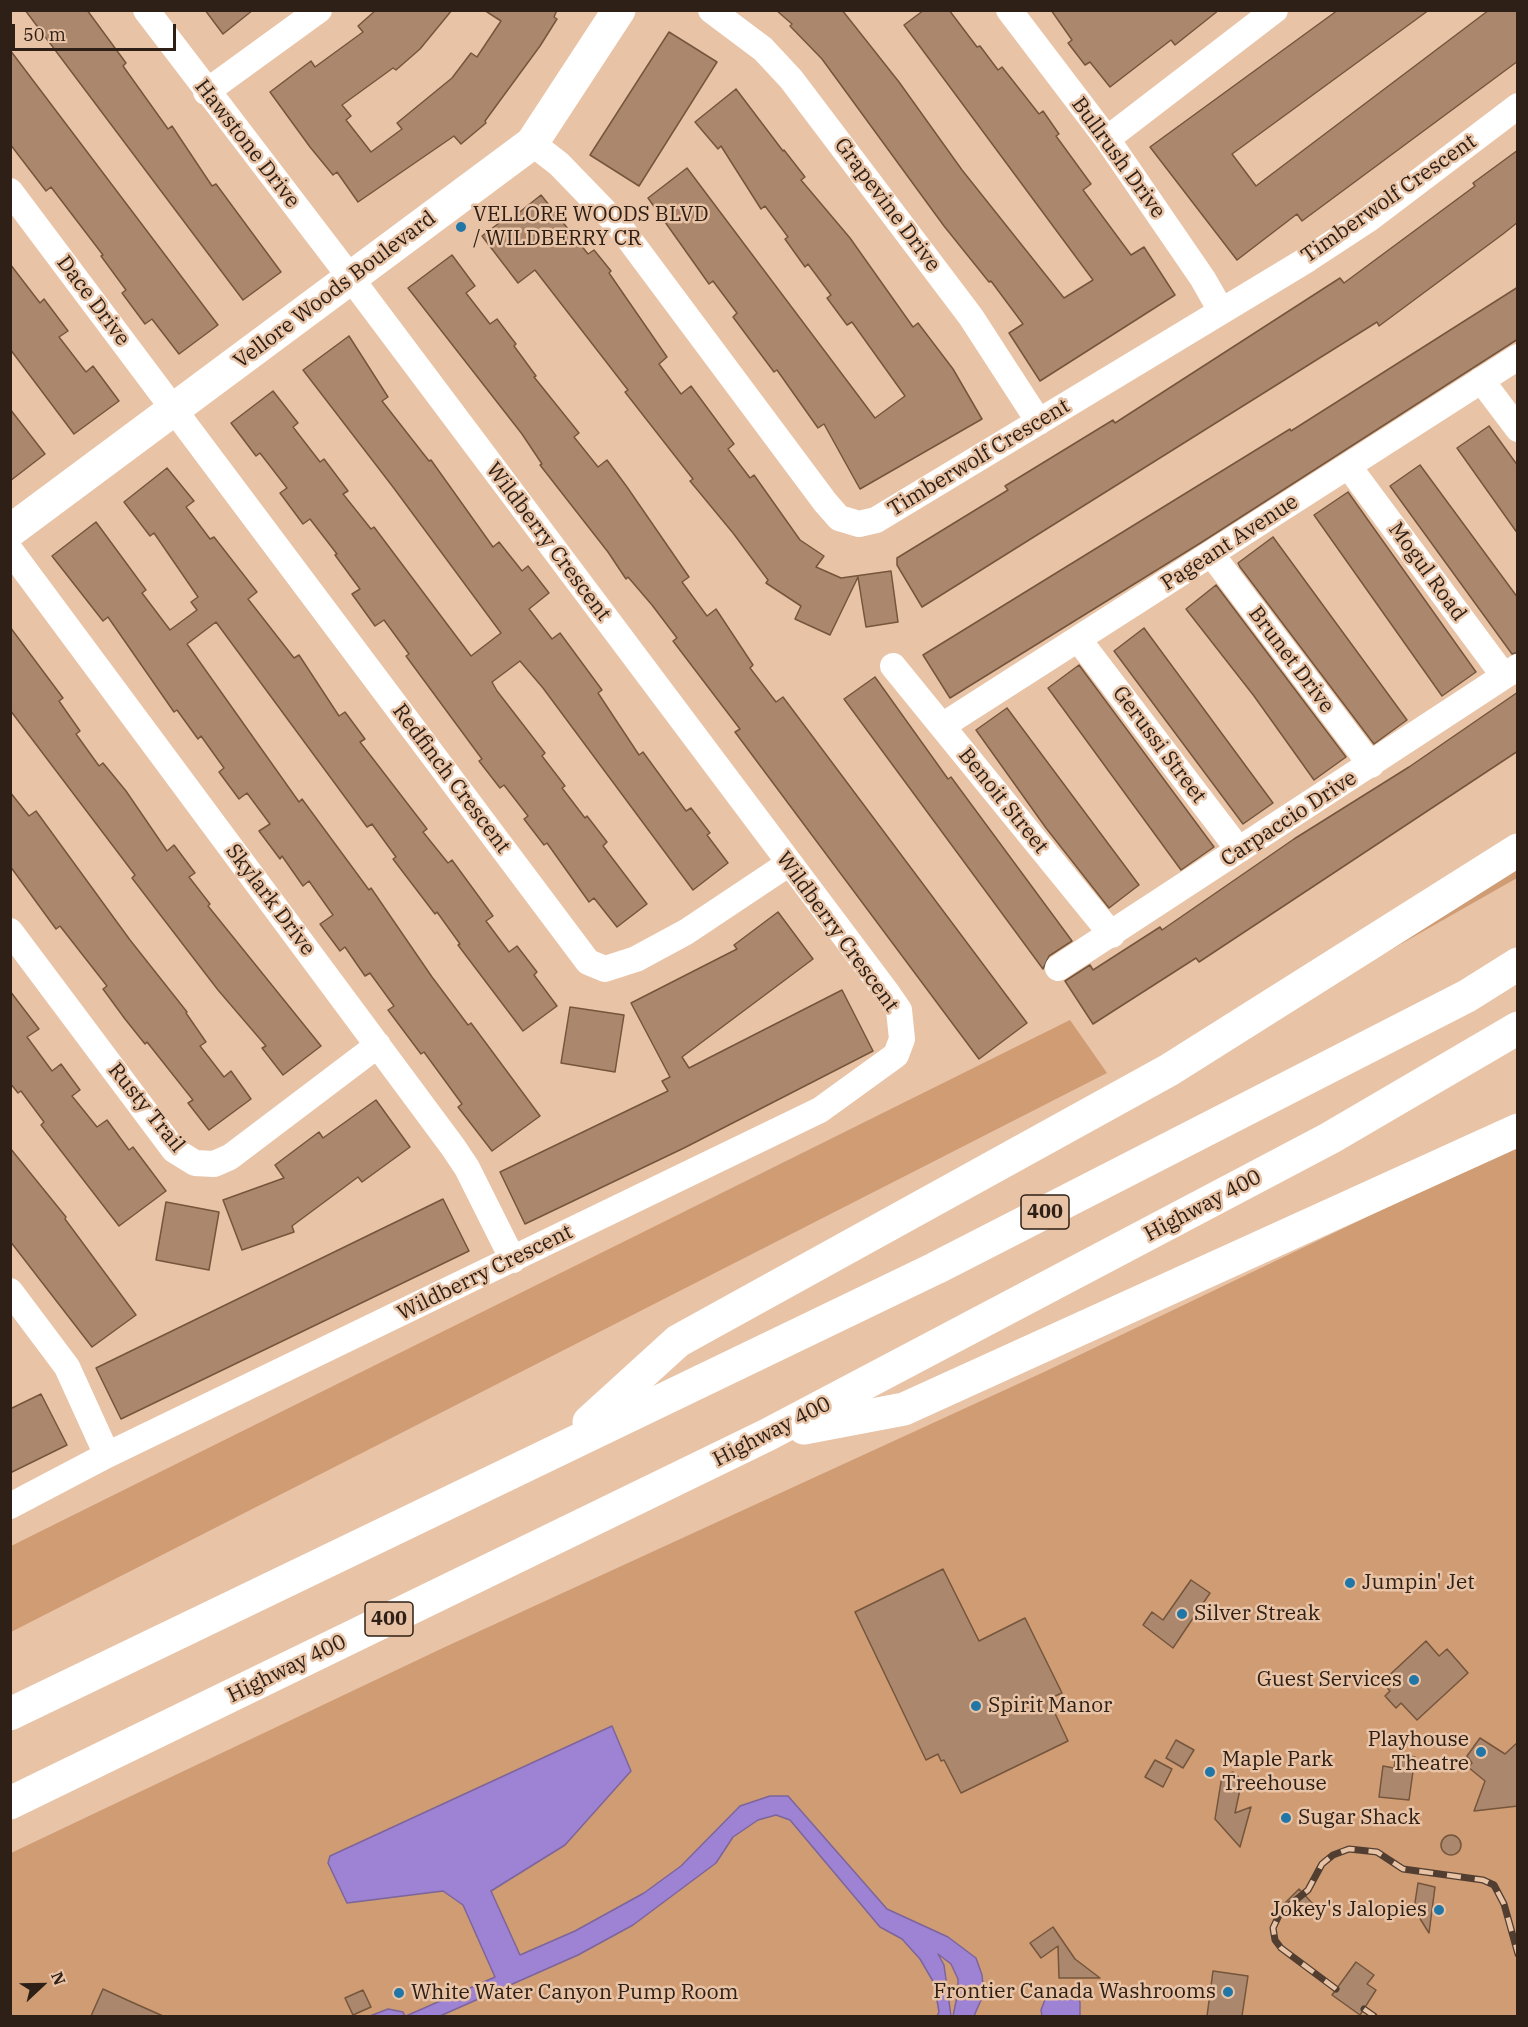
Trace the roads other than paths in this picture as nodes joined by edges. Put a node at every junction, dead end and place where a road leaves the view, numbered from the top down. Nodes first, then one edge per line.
1 (146, 10) edge
2 (319, 10) edge
3 (619, 10) edge
4 (711, 10) edge
5 (1009, 10) edge
6 (1275, 10) edge
7 (206, 92) junction
8 (1518, 106) edge
9 (1107, 139) junction
10 (532, 143) junction
11 (10, 191) edge
12 (350, 277) junction
13 (1220, 309) junction
14 (1518, 357) edge
15 (1481, 380) junction
16 (175, 411) junction
17 (1039, 422) junction
18 (1518, 429) edge
19 (1350, 467) junction
20 (10, 531) edge
21 (10, 550) edge
22 (1212, 555) junction
23 (1078, 639) junction
24 (893, 666) dead end
25 (1511, 672) edge
26 (942, 726) junction
27 (1371, 765) junction
28 (1239, 850) junction
29 (1518, 850) edge
30 (788, 864) junction
31 (10, 931) edge
32 (1112, 935) junction
33 (1518, 964) edge
34 (1058, 968) dead end
35 (1518, 1028) edge
36 (378, 1045) junction
37 (1518, 1130) edge
38 (513, 1260) junction
39 (10, 1290) edge
40 (767, 1436) junction
41 (564, 1445) junction
42 (107, 1455) junction
43 (10, 1506) edge
44 (10, 1714) edge
45 (10, 1803) edge

1 - 7 street, Hawstone Drive
2 - 7 street
3 - 10 main road, Vellore Woods Boulevard
4 - 17 street, Grapevine Drive
5 - 9 street, Bullrush Drive
6 - 9 street
7 - 12 street, Hawstone Drive
8 - 13 street, Timberwolf Crescent
9 - 13 street, Bullrush Drive
10 - 12 main road, Vellore Woods Boulevard
10 - 17 street, Timberwolf Crescent
11 - 16 street, Dace Drive
12 - 16 main road, Vellore Woods Boulevard
12 - 30 street, Wildberry Crescent
13 - 17 street, Timberwolf Crescent
14 - 15 street, Pageant Avenue
15 - 18 street
15 - 19 street, Pageant Avenue
16 - 20 main road, Vellore Woods Boulevard
16 - 30 street, Redfinch Crescent
19 - 22 street, Pageant Avenue
19 - 25 street, Mogul Road
21 - 36 street, Skylark Drive
22 - 23 street, Pageant Avenue
22 - 27 street, Brunet Drive
23 - 26 street, Pageant Avenue
23 - 28 street, Gerussi Street
24 - 26 street, Benoit Street
25 - 27 street, Carpaccio Drive
26 - 32 street, Benoit Street
27 - 28 street, Carpaccio Drive
28 - 32 street, Carpaccio Drive
29 - 41 main road
30 - 38 street, Wildberry Crescent
31 - 36 street, Rusty Trail
32 - 34 street, Carpaccio Drive
33 - 41 main road, 400
35 - 40 main road, Highway 400 / 400
36 - 38 street, Skylark Drive
37 - 40 main road
38 - 42 street, Wildberry Crescent
39 - 42 street
40 - 45 main road, Highway 400 / 400
41 - 44 main road, 400
42 - 43 street, Wildberry Crescent

